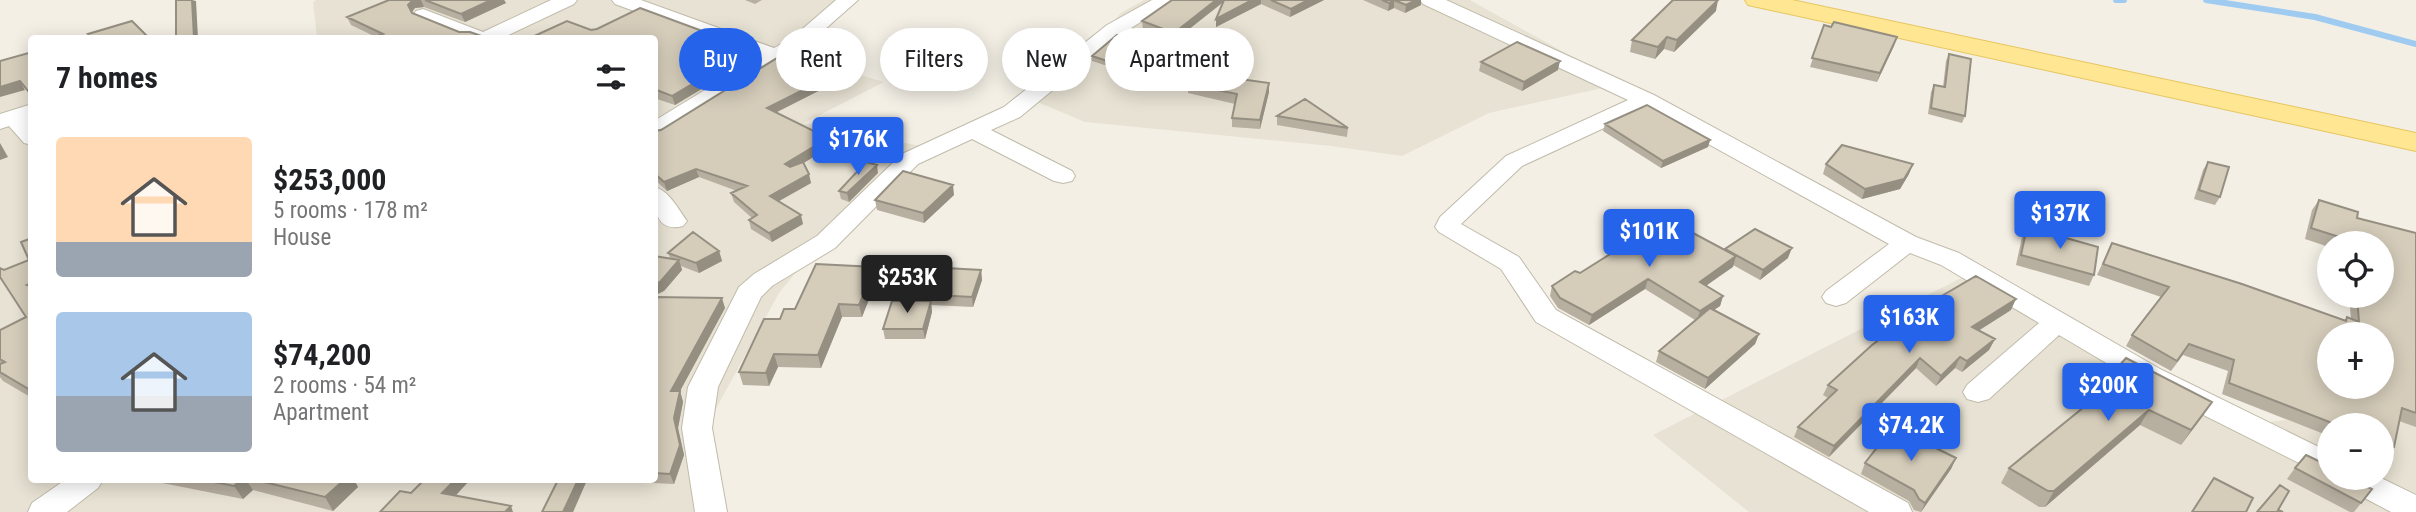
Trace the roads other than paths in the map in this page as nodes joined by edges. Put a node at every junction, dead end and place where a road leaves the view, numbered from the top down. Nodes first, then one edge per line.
1 (567, 0) edge
2 (622, 0) edge
3 (848, 0) edge
4 (1167, 0) edge
5 (1430, 0) edge
6 (1757, 0) edge
7 (424, 15) edge
8 (815, 28) edge
9 (1116, 28) edge
10 (473, 35) edge
11 (492, 35) edge
12 (1105, 36) edge
13 (776, 56) joint
14 (1646, 100) junction
15 (15, 116) edge
16 (661, 120) edge
17 (974, 131) junction
18 (28, 133) edge
19 (2413, 144) edge
20 (1063, 176) dead end
21 (658, 199) edge
22 (674, 221) dead end
23 (1907, 243) junction
24 (1836, 298) dead end
25 (2056, 323) junction
26 (1978, 392) dead end
27 (2317, 460) edge
28 (83, 483) edge
29 (2379, 490) edge
30 (2409, 504) edge
31 (44, 512) edge
32 (711, 512) edge
33 (1896, 512) edge

1 - 11 street
2 - 13 street
3 - 8 street
4 - 9 street
5 - 14 street
6 - 19 main road
7 - 10 street
12 - 17 street
13 - 16 street
14 - 23 street
14 - 33 street
15 - 18 street
17 - 20 street
17 - 32 street
21 - 22 street
23 - 24 street
23 - 25 street
25 - 26 street
25 - 27 street
28 - 31 street
29 - 30 street

